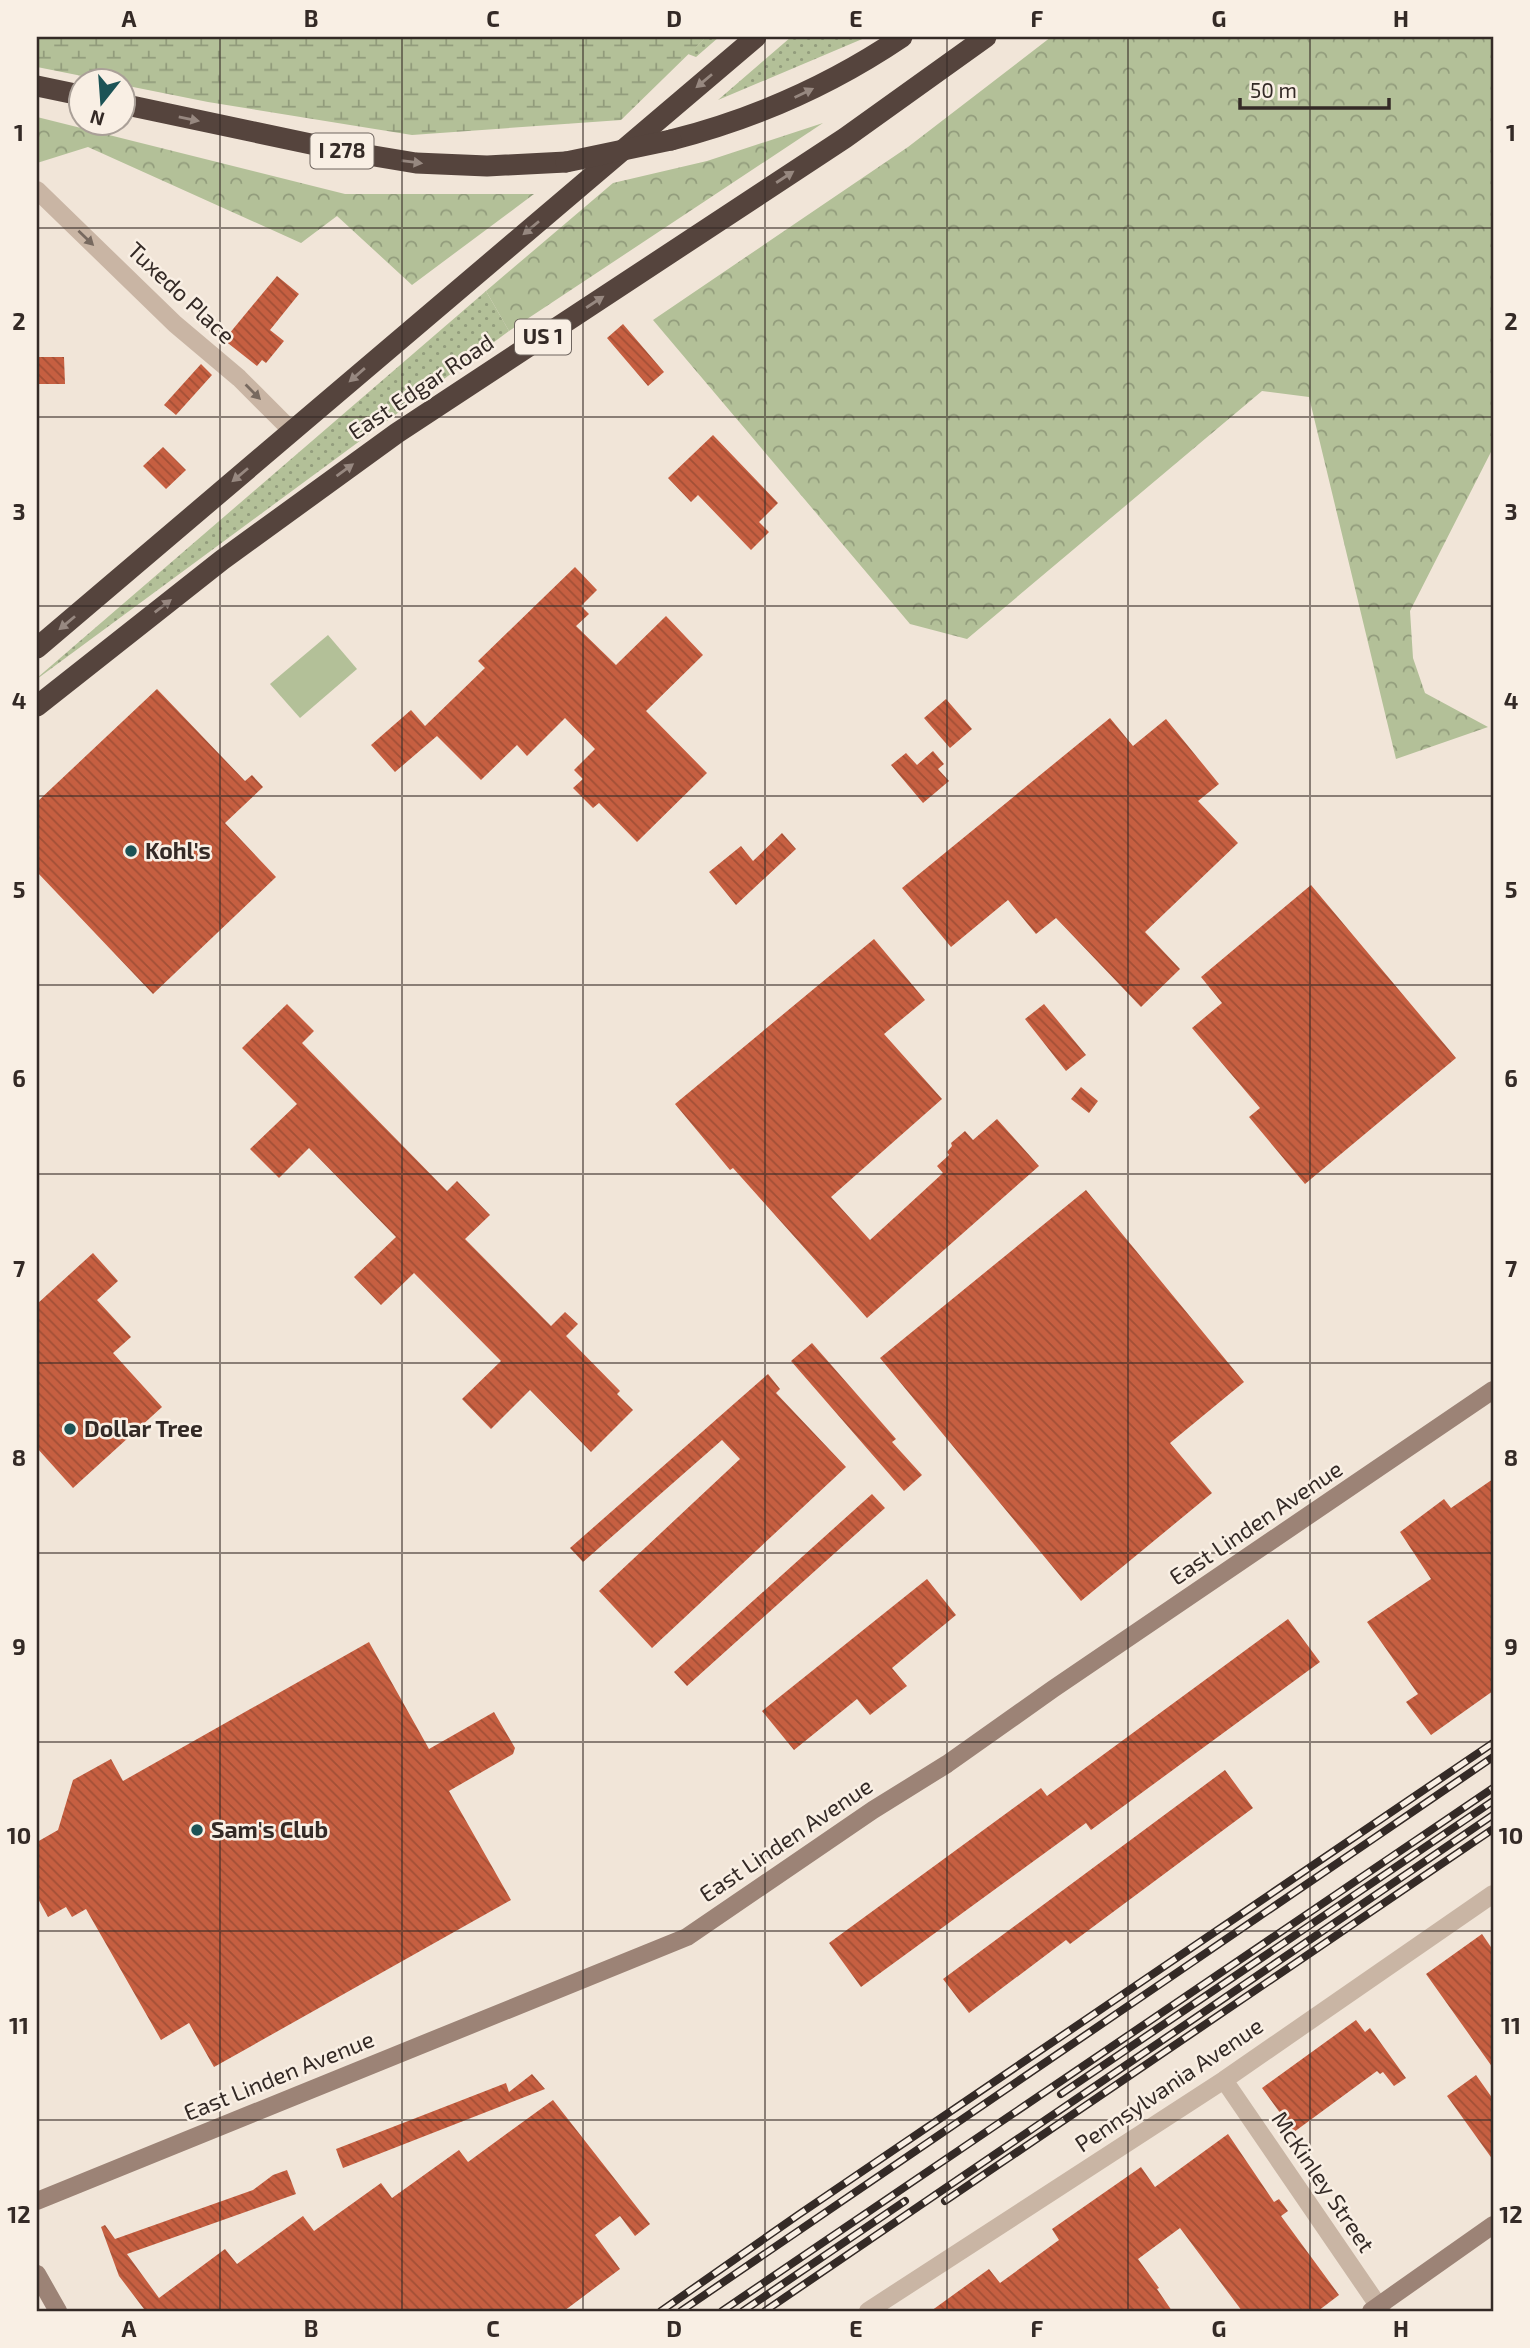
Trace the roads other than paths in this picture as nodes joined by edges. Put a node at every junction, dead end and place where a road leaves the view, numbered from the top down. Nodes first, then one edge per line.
1 (756, 37) edge
2 (902, 37) edge
3 (986, 37) edge
4 (37, 86) edge
5 (66, 93) edge
6 (136, 107) edge
7 (37, 190) edge
8 (292, 431) junction
9 (37, 648) edge
10 (37, 706) edge
11 (1493, 1390) edge
12 (1493, 1894) edge
13 (1224, 2080) junction
14 (37, 2201) edge
15 (1493, 2225) edge
16 (37, 2274) edge
17 (1377, 2310) edge
18 (58, 2311) edge
19 (869, 2311) edge

1 -> 8 highway, East Edgar Road
6 -> 2 highway, I 278, bridge
10 -> 3 highway, East Edgar Road / US 1
4 - 5 highway
7 -> 8 street, Tuxedo Place
8 -> 9 highway, East Edgar Road
11 - 14 street, East Linden Avenue
12 - 13 street, Pennsylvania Avenue
13 - 17 street, McKinley Street
13 - 19 street, Pennsylvania Avenue
15 - 17 street
16 - 18 street

